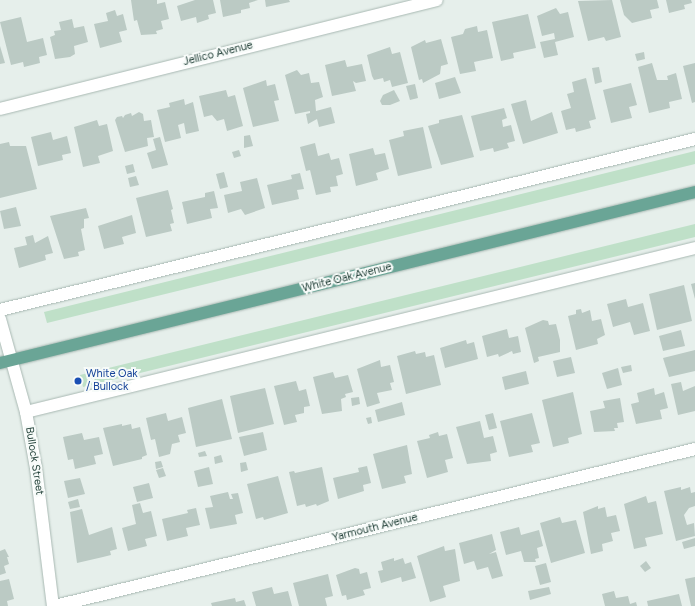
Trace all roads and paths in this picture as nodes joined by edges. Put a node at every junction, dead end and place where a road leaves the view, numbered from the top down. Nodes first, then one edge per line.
1 (437, 0) edge
2 (0, 109) edge
3 (695, 139) edge
4 (695, 192) edge
5 (695, 248) edge
6 (0, 310) edge
7 (0, 319) edge
8 (12, 360) junction
9 (0, 363) edge
10 (26, 412) junction
11 (695, 449) edge
12 (54, 606) edge

1 - 2 street, Jellico Avenue
3 - 6 street
4 - 8 main road, White Oak Avenue
5 - 10 street
7 - 8 street, Bullock Street
8 - 9 main road, White Oak Avenue
8 - 10 street, Bullock Street
10 - 12 street, Bullock Street
11 - 12 street, Yarmouth Avenue

